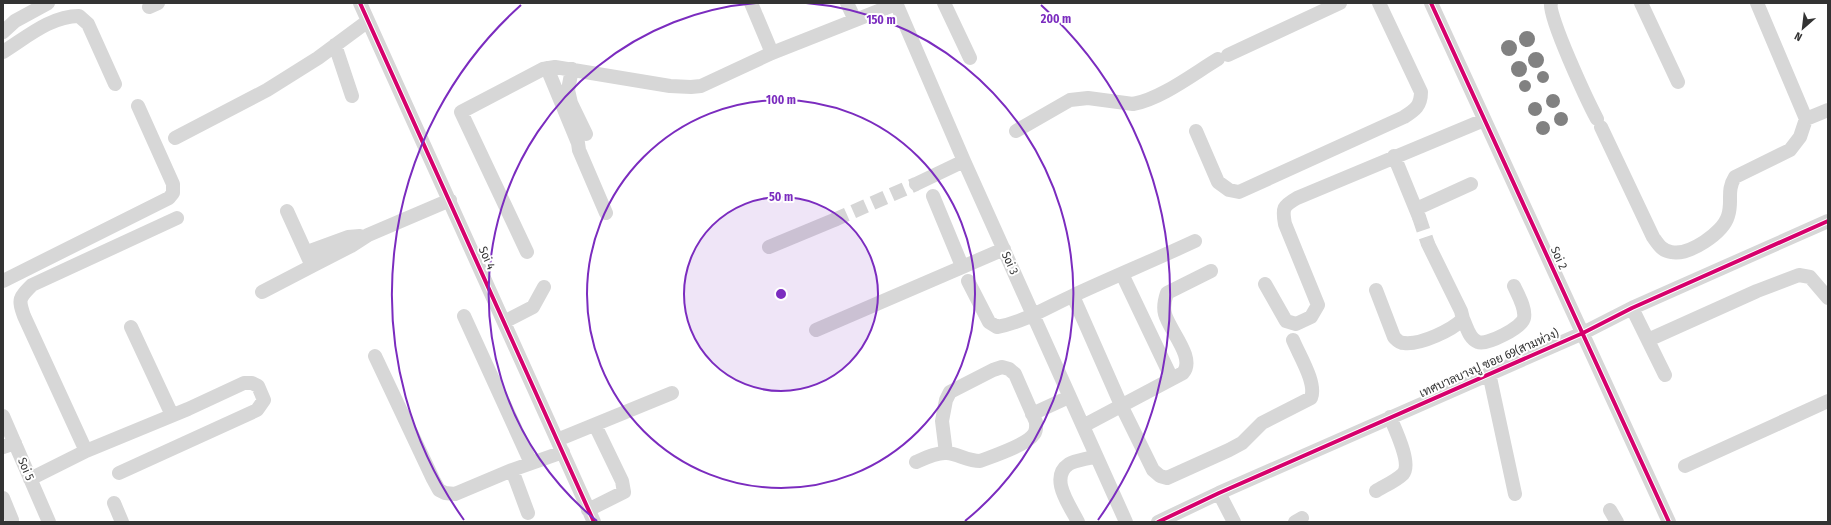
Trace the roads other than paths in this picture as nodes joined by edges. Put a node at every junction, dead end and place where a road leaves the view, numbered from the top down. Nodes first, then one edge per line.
1 (48, 3) edge
2 (360, 3) edge
3 (752, 3) edge
4 (847, 3) edge
5 (896, 3) edge
6 (944, 3) edge
7 (1340, 3) edge
8 (1379, 3) edge
9 (1431, 3) edge
10 (1551, 3) edge
11 (1641, 3) edge
12 (1757, 3) edge
13 (855, 20) junction
14 (368, 21) junction
15 (3, 32) edge
16 (335, 45) junction
17 (3, 52) edge
18 (772, 53) junction
19 (970, 58) dead end
20 (548, 68) junction
21 (572, 68) junction
22 (1678, 82) dead end
23 (115, 84) dead end
24 (352, 96) dead end
25 (138, 106) dead end
26 (1828, 110) edge
27 (1806, 119) junction
28 (1484, 120) junction
29 (1016, 131) dead end
30 (1196, 131) dead end
31 (586, 134) dead end
32 (175, 138) dead end
33 (1394, 156) junction
34 (964, 161) junction
35 (916, 184) tunnel mouth
36 (1471, 184) dead end
37 (933, 196) dead end
38 (450, 200) junction
39 (286, 211) dead end
40 (606, 213) dead end
41 (177, 218) dead end
42 (834, 220) tunnel mouth
43 (1828, 221) edge
44 (368, 235) junction
45 (1195, 241) dead end
46 (1428, 244) tunnel mouth
47 (769, 247) dead end
48 (1004, 249) junction
49 (307, 252) junction
50 (527, 252) dead end
51 (312, 266) junction
52 (962, 266) junction
53 (1211, 271) dead end
54 (1122, 274) junction
55 (3, 281) edge
56 (968, 281) dead end
57 (1265, 284) dead end
58 (544, 286) dead end
59 (1514, 286) dead end
60 (1376, 290) dead end
61 (262, 292) dead end
62 (1073, 296) junction
63 (1828, 298) edge
64 (1632, 308) junction
65 (1033, 315) junction
66 (464, 316) dead end
67 (1464, 319) junction
68 (504, 322) junction
69 (131, 328) dead end
70 (816, 330) dead end
71 (1583, 333) junction
72 (1292, 340) dead end
73 (1648, 340) junction
74 (375, 356) dead end
75 (1488, 373) junction
76 (1665, 375) dead end
77 (1172, 379) junction
78 (672, 393) dead end
79 (1069, 397) junction
80 (1828, 401) edge
81 (1120, 405) junction
82 (1032, 414) junction
83 (3, 416) edge
84 (172, 416) junction
85 (1390, 417) junction
86 (595, 425) junction
87 (1083, 426) junction
88 (9, 445) edge
89 (560, 446) junction
90 (86, 451) junction
91 (946, 453) junction
92 (1096, 456) junction
93 (916, 462) dead end
94 (531, 463) junction
95 (1685, 466) dead end
96 (512, 470) junction
97 (119, 473) dead end
98 (30, 479) junction
99 (1376, 491) dead end
100 (1219, 493) junction
101 (1515, 494) dead end
102 (3, 498) edge
103 (114, 503) dead end
104 (528, 513) dead end
105 (591, 516) edge
106 (12, 520) dead end
107 (49, 522) edge
108 (122, 522) edge
109 (1078, 522) edge
110 (1126, 522) edge
111 (1158, 522) edge
112 (1234, 522) edge
113 (1669, 522) edge

1 - 15 street
2 - 14 street, Soi 4
3 - 18 street
4 - 13 street
5 - 13 street
5 - 34 street, Soi 3
6 - 19 street
7 - 29 street
8 - 30 street
9 - 28 street, Soi 2
10 - 27 street
11 - 22 street
12 - 27 street
13 - 18 street
14 - 16 street
14 - 38 street, Soi 4
16 - 24 street
16 - 32 street
17 - 23 street
18 - 21 street
20 - 21 street
20 - 40 street
20 - 50 street
21 - 31 street
25 - 55 street
26 - 27 street
28 - 33 street
28 - 71 street, Soi 2
33 - 36 street
33 - 57 street
34 - 35 street
34 - 48 street, Soi 3
37 - 52 street
38 - 44 street
38 - 68 street, Soi 4
39 - 49 street
41 - 90 street
42 - 47 street
43 - 64 street, เทศบาลบางปู ซอย 69(สามห่วง)
44 - 49 street
44 - 51 street
45 - 54 street
46 - 67 street
48 - 52 street
48 - 65 street, Soi 3
49 - 51 street
51 - 61 street
52 - 70 street
53 - 77 street
54 - 62 street
54 - 77 street
56 - 65 street
58 - 68 street
59 - 67 street
60 - 67 street
62 - 65 street
62 - 81 street
63 - 73 street
64 - 71 street, เทศบาลบางปู ซอย 69(สามห่วง)
64 - 73 street
65 - 79 street, Soi 3
66 - 94 street
68 - 89 street, Soi 4
69 - 84 street
71 - 75 street, เทศบาลบางปู ซอย 69(สามห่วง)
71 - 113 street, Soi 2
72 - 81 street
73 - 76 street
74 - 96 street
75 - 85 street, เทศบาลบางปู ซอย 69(สามห่วง)
75 - 101 street
77 - 81 street
78 - 86 street
79 - 82 street
79 - 87 street, Soi 3
80 - 95 street
81 - 87 street
82 - 91 street
82 - 91 street
83 - 88 street, Soi 5
84 - 90 street
84 - 97 street
85 - 99 street
85 - 100 street, เทศบาลบางปู ซอย 69(สามห่วง)
86 - 89 street
86 - 105 street
87 - 92 street, Soi 3
88 - 98 street, Soi 5
89 - 94 street
89 - 105 street, Soi 4
90 - 98 street
91 - 93 street
92 - 109 street
92 - 110 street, Soi 3
94 - 96 street
96 - 104 street
98 - 107 street, Soi 5
100 - 111 street, เทศบาลบางปู ซอย 69(สามห่วง)
100 - 112 street
102 - 106 street
103 - 108 street

